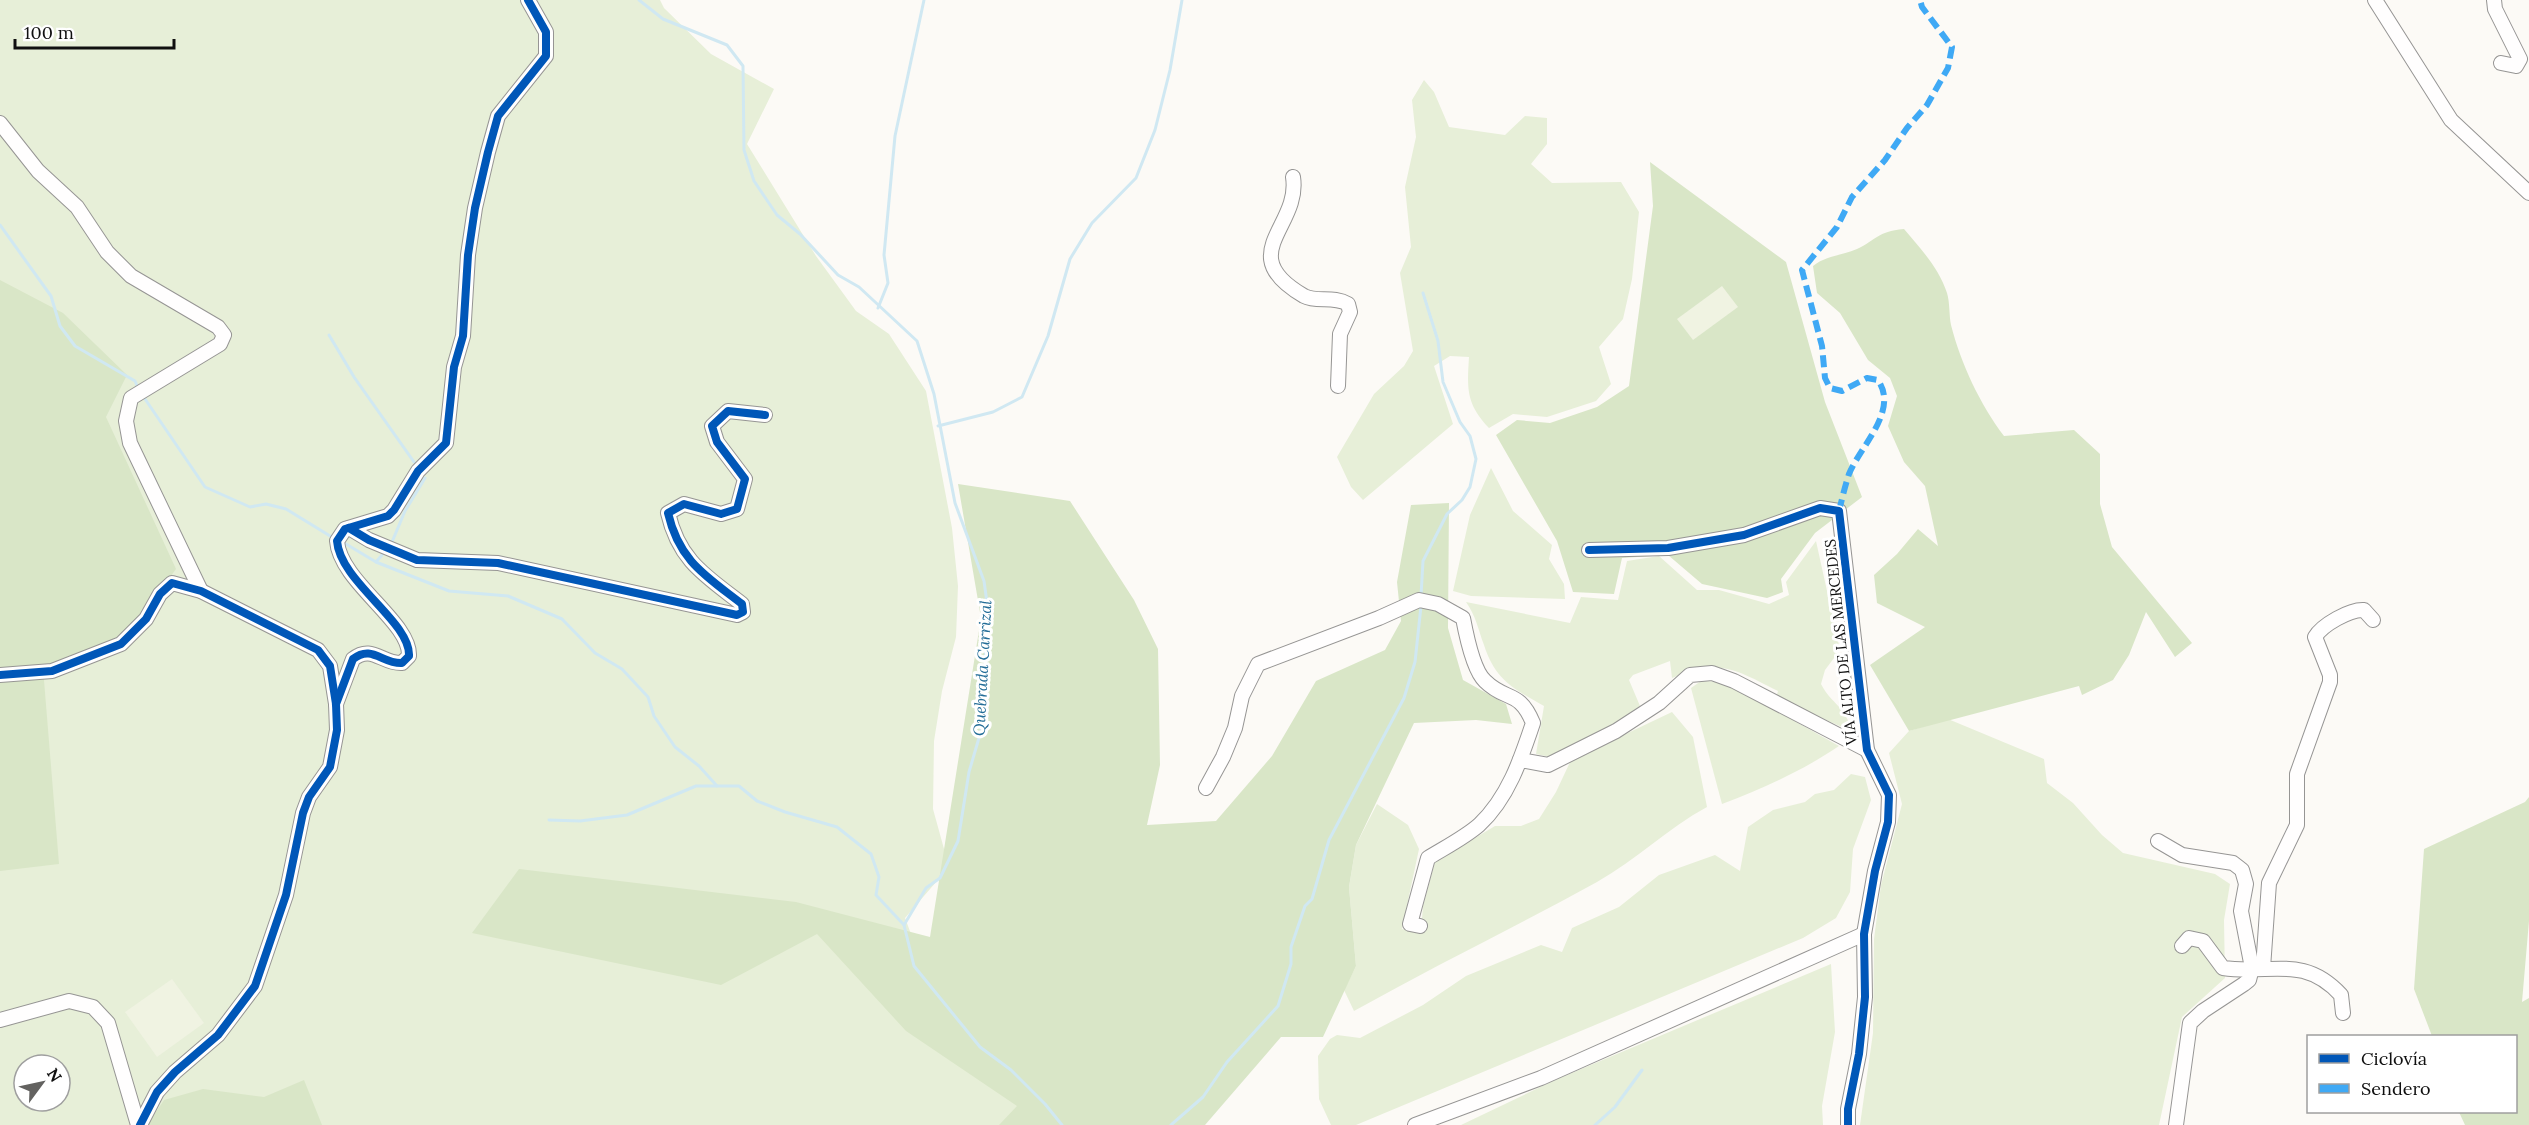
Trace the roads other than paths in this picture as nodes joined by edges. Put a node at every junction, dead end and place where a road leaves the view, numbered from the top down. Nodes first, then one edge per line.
1 (528, 0) edge
2 (2375, 0) edge
3 (2494, 0) edge
4 (2501, 63) dead end
5 (0, 123) edge
6 (1293, 177) dead end
7 (2529, 193) edge
8 (1338, 386) dead end
9 (765, 415) dead end
10 (349, 528) junction
11 (1589, 550) dead end
12 (201, 591) junction
13 (2373, 620) dead end
14 (0, 675) edge
15 (336, 704) junction
16 (1867, 750) junction
17 (1520, 760) junction
18 (1206, 788) dead end
19 (2157, 841) dead end
20 (1420, 926) dead end
21 (1864, 934) junction
22 (2182, 946) dead end
23 (2258, 968) junction
24 (2343, 1013) dead end
25 (0, 1020) edge
26 (139, 1125) edge
27 (1415, 1125) edge
28 (1848, 1125) edge
29 (2176, 1125) edge

1 - 10 street
2 - 7 street
3 - 4 street
5 - 12 street
6 - 8 street
9 - 10 street
10 - 15 street
11 - 16 street, VÍA ALTO DE LAS MERCEDES
12 - 14 street
12 - 15 street
13 - 23 street
15 - 26 street
16 - 17 street
16 - 21 street, VÍA ALTO DE LAS MERCEDES
17 - 18 street
17 - 20 street
19 - 23 street
21 - 27 street
21 - 28 street, VÍA ALTO DE LAS MERCEDES
22 - 23 street
23 - 24 street
23 - 29 street
25 - 26 street

